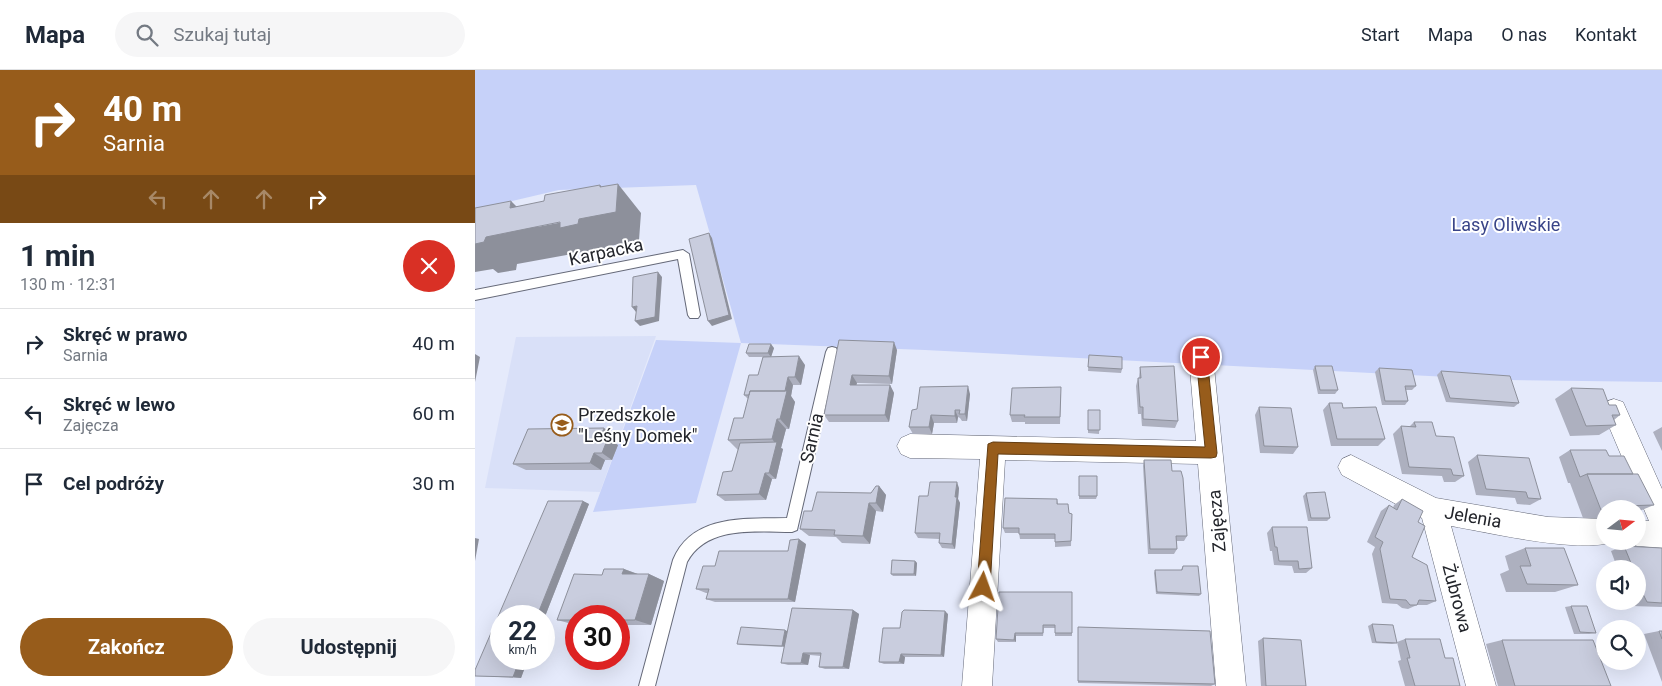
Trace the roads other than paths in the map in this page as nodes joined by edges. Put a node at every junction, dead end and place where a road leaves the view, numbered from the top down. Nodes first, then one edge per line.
1 (475, 295) edge
2 (694, 315) dead end
3 (832, 352) dead end
4 (1201, 357) dead end
5 (1614, 410) edge
6 (910, 446) dead end
7 (993, 448) junction
8 (1211, 453) junction
9 (1351, 467) dead end
10 (1655, 488) edge
11 (1433, 510) junction
12 (1662, 519) edge
13 (1596, 532) edge
14 (1646, 534) edge
15 (1662, 534) edge
16 (647, 686) edge
17 (977, 686) edge
18 (1231, 686) edge
19 (1481, 686) edge

1 - 2 lane, Karpacka
3 - 16 lane, Sarnia
4 - 8 street, Zajęcza
5 - 10 street
6 - 7 street
7 - 8 street
7 - 17 street
8 - 18 street, Zajęcza
9 - 11 street, Jelenia
10 - 12 street
11 - 13 street, Jelenia
11 - 19 street, Żubrowa
14 - 15 street

